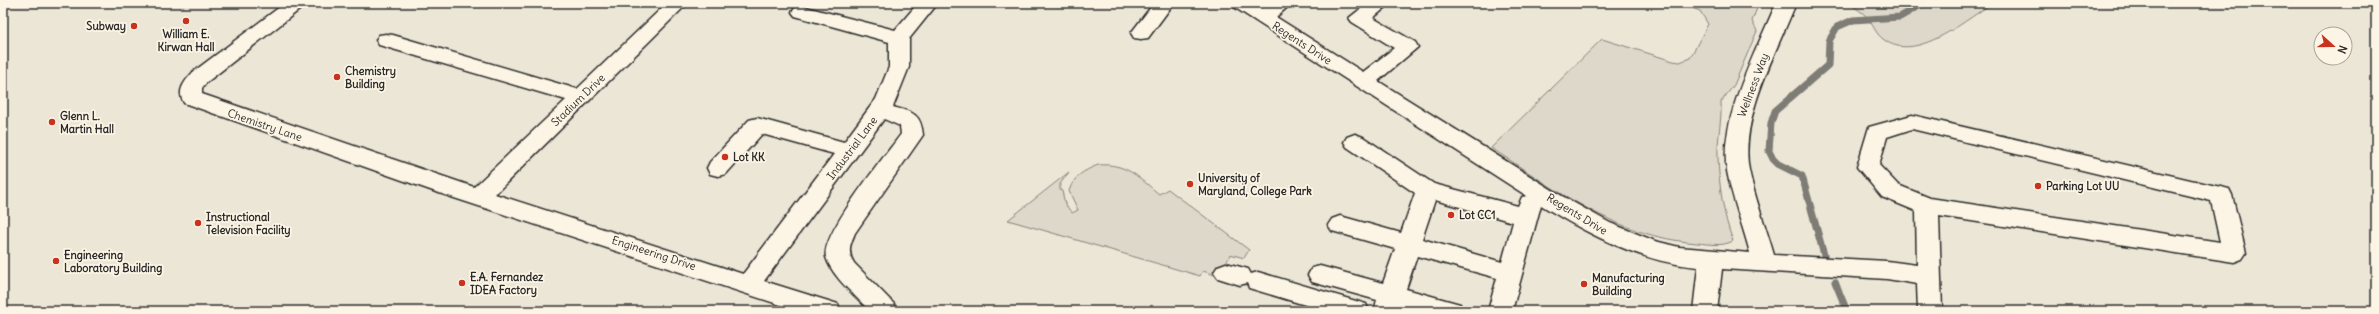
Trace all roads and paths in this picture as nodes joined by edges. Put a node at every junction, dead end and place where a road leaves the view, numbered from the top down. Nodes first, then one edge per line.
1 (298, 3) edge
2 (678, 3) edge
3 (928, 3) edge
4 (1164, 3) edge
5 (1241, 3) edge
6 (1282, 3) edge
7 (1381, 3) edge
8 (1786, 3) edge
9 (802, 12) dead end
10 (1262, 17) junction
11 (1141, 33) dead end
12 (898, 38) junction
13 (386, 40) dead end
14 (1363, 82) junction
15 (581, 97) junction
16 (880, 110) junction
17 (1355, 142) dead end
18 (849, 151) junction
19 (718, 168) dead end
20 (1535, 188) junction
21 (1427, 190) junction
22 (478, 197) junction
23 (1927, 206) junction
24 (1525, 217) junction
25 (1340, 225) dead end
26 (1409, 245) junction
27 (1711, 258) junction
28 (1765, 263) junction
29 (1510, 273) junction
30 (1320, 274) dead end
31 (1242, 276) dead end
32 (1929, 276) junction
33 (749, 283) junction
34 (1389, 302) edge
35 (829, 311) edge
36 (885, 311) edge
37 (1357, 311) edge
38 (1451, 311) edge
39 (1500, 311) edge
40 (1705, 311) edge
41 (1930, 311) edge

1 - 22 street, Chemistry Lane
2 - 15 street, Stadium Drive
3 - 12 street
4 - 11 street
5 - 10 street, Regents Drive
6 - 10 street
7 - 14 street
8 - 28 street, Wellness Way
9 - 12 street
10 - 14 street, Regents Drive
12 - 16 street, Industrial Lane
13 - 15 street
14 - 20 street, Regents Drive
15 - 22 street, Stadium Drive
16 - 18 street, Industrial Lane
16 - 36 street
17 - 21 street
18 - 19 street
18 - 33 street, Industrial Lane
20 - 24 street
20 - 27 street, Regents Drive
21 - 24 street
21 - 26 street
22 - 33 street, Engineering Drive
23 - 23 street
23 - 32 street
24 - 29 street
25 - 26 street
26 - 29 street
26 - 34 street
27 - 28 street, Regents Drive
27 - 40 street
28 - 32 street, Regents Drive
29 - 39 street
30 - 34 street
31 - 37 street
32 - 41 street
33 - 35 street, Engineering Drive
34 - 38 street

